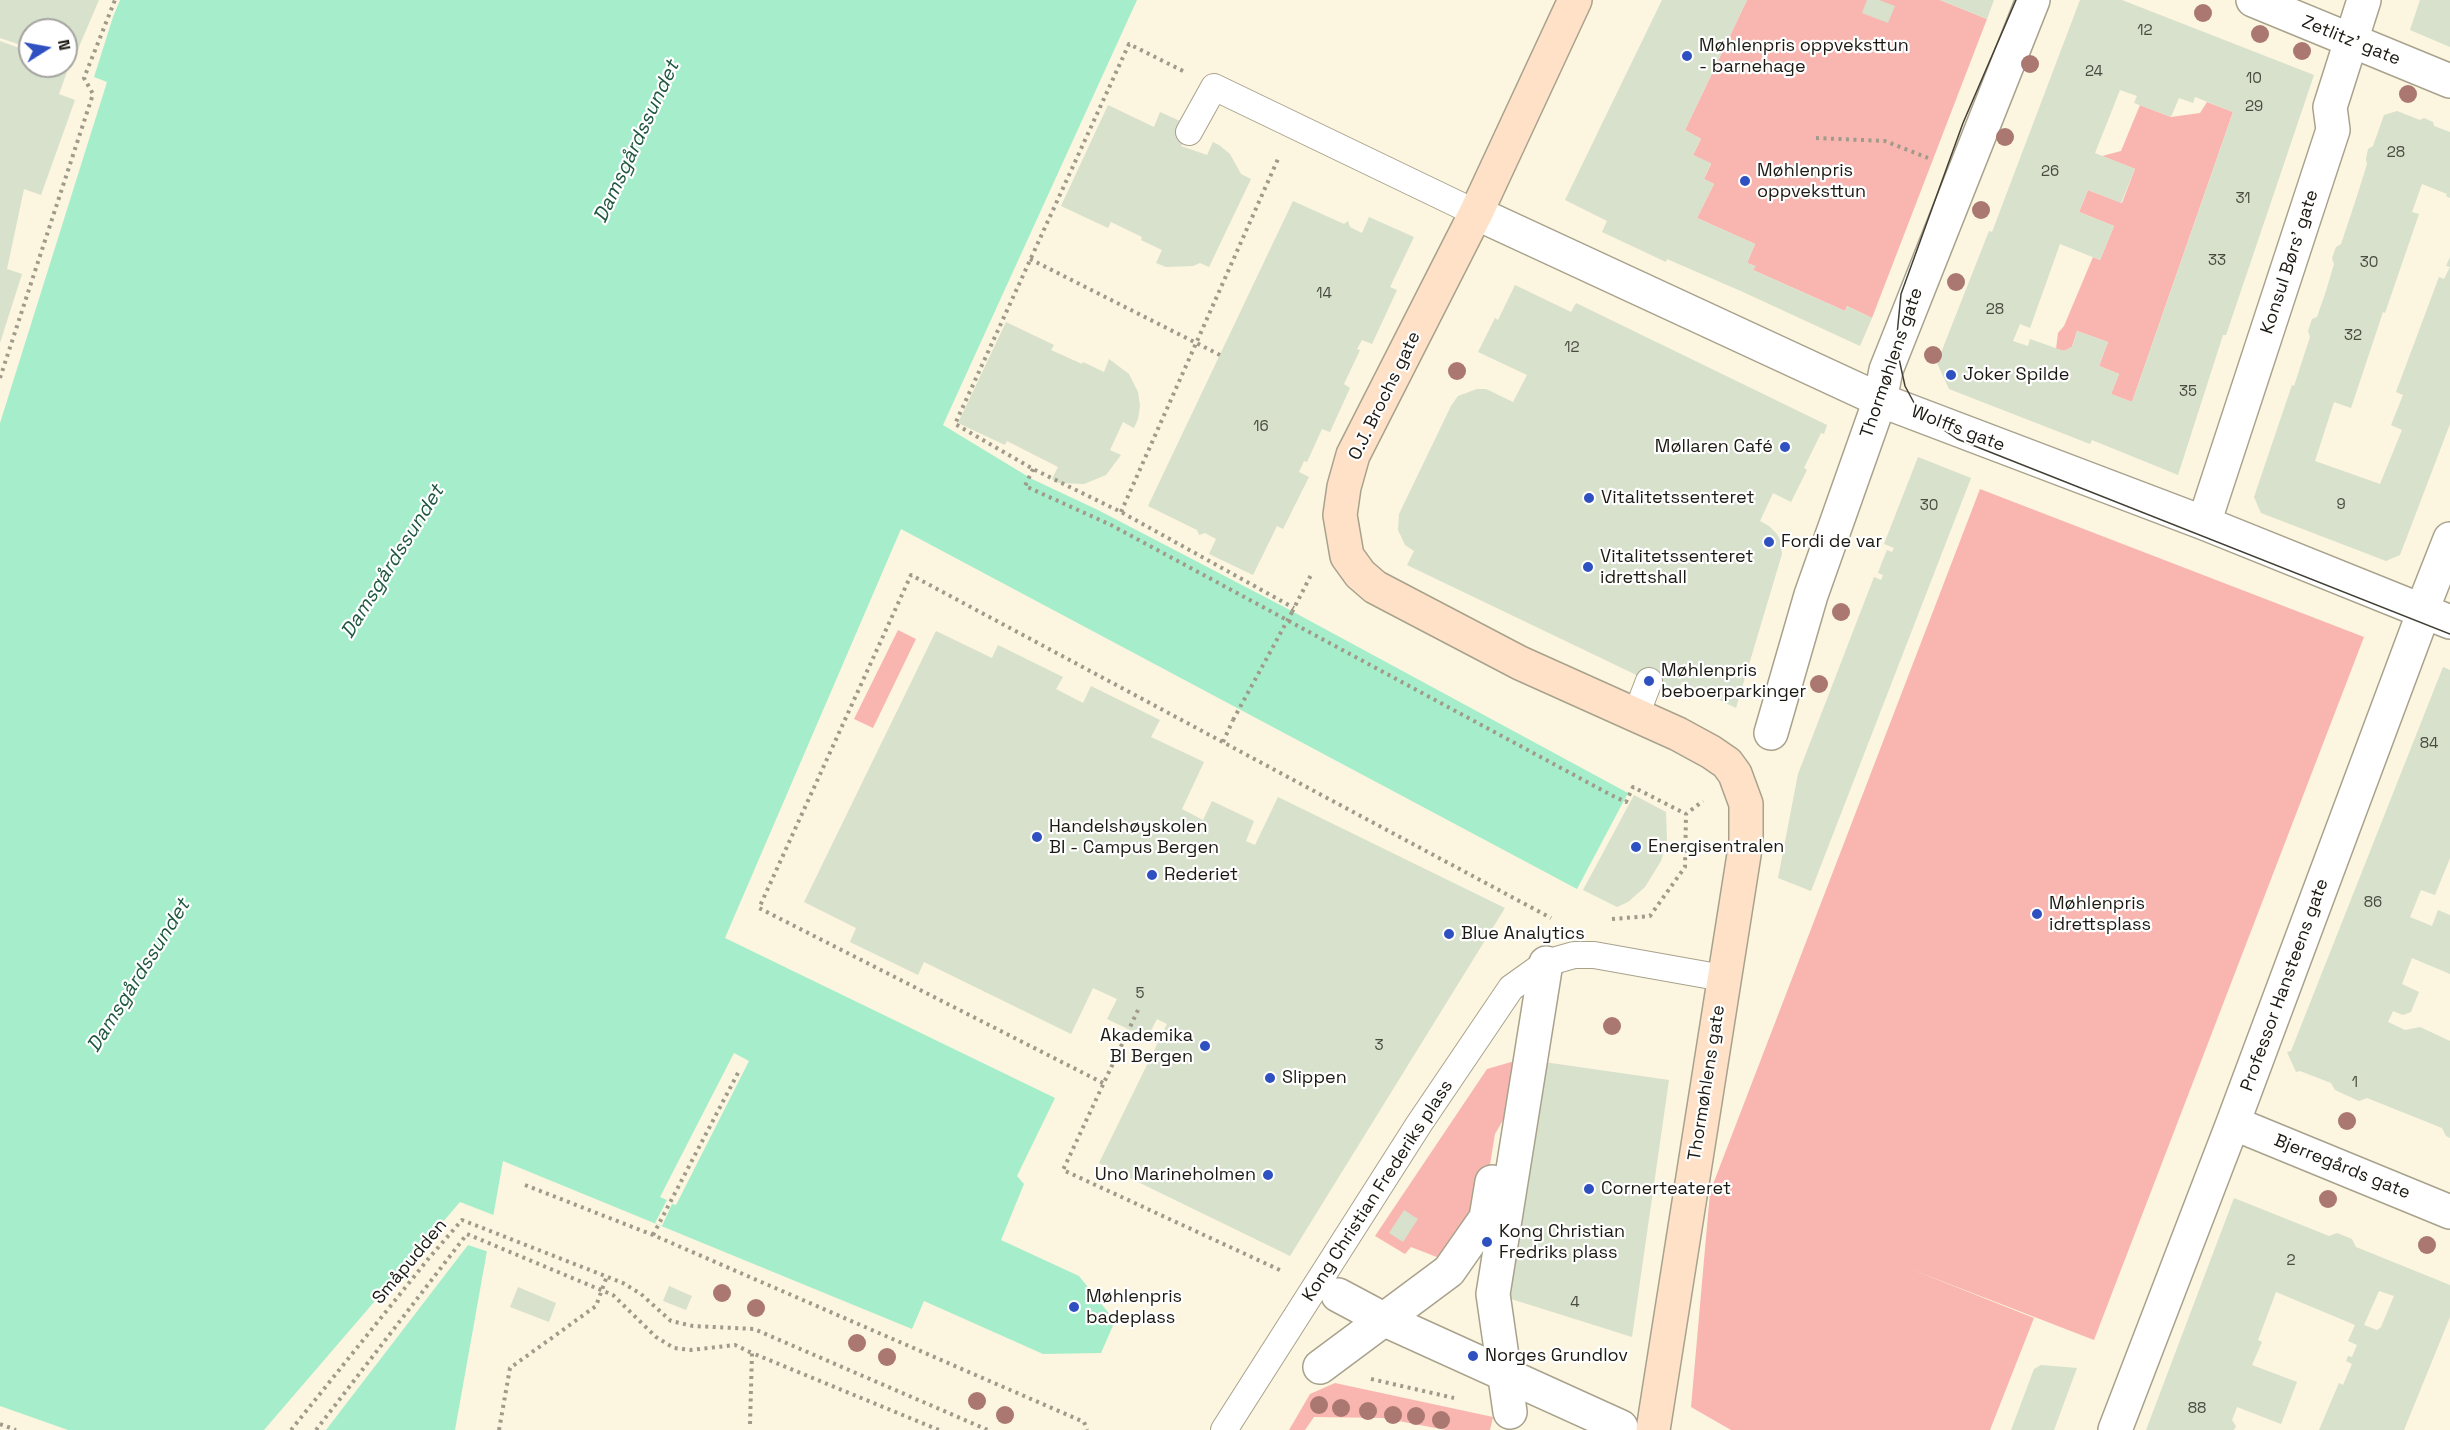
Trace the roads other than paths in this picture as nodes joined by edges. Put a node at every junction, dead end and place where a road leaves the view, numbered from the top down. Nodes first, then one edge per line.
1 (1575, 0) edge
2 (2033, 0) edge
3 (2253, 0) edge
4 (2364, 0) edge
5 (2351, 41) junction
6 (2450, 81) edge
7 (1190, 132) dead end
8 (1476, 213) junction
9 (1880, 400) junction
10 (2204, 523) junction
11 (2450, 539) edge
12 (2436, 616) edge
13 (1649, 681) dead end
14 (1636, 715) junction
15 (1771, 733) dead end
16 (1735, 774) joint
17 (1546, 963) junction
18 (1724, 978) junction
19 (1522, 1111) junction
20 (2233, 1122) junction
21 (2450, 1212) edge
22 (1328, 1291) junction
23 (1383, 1319) junction
24 (1320, 1366) dead end
25 (1504, 1373) junction
26 (1510, 1412) dead end
27 (1621, 1427) dead end
28 (1224, 1430) edge
29 (1653, 1430) edge
30 (2115, 1430) edge

1 - 8 main road, O.J. Brochs gate
2 - 9 street, Thormøhlens gate
3 - 5 street, Zetlitz' gate
4 - 5 street, Konsul Børs' gate
5 - 6 street, Zetlitz' gate
5 - 10 street, Konsul Børs' gate
7 - 8 lane
8 - 9 street, Wolffs gate
8 - 14 main road, O.J. Brochs gate
9 - 10 street, Wolffs gate
9 - 15 street, Thormøhlens gate
10 - 12 street, Wolffs gate
11 - 12 street, Professor Hansteens gate
12 - 20 street, Professor Hansteens gate
13 - 14 lane
14 - 16 main road, O.J. Brochs gate
16 - 18 main road, Thormøhlens gate
17 - 18 lane, Kong Christian Frederiks plass
17 - 19 street
17 - 22 lane, Kong Christian Frederiks plass
18 - 29 main road, Thormøhlens gate
19 - 23 street
19 - 25 street
20 - 21 street, Bjerregårds gate
20 - 30 street, Professor Hansteens gate
22 - 23 street, Kong Christian Frederiks plass
22 - 28 lane, Kong Christian Frederiks plass
23 - 24 street
23 - 25 street, Kong Christian Frederiks plass
25 - 26 street
25 - 27 street, Kong Christian Frederiks plass

